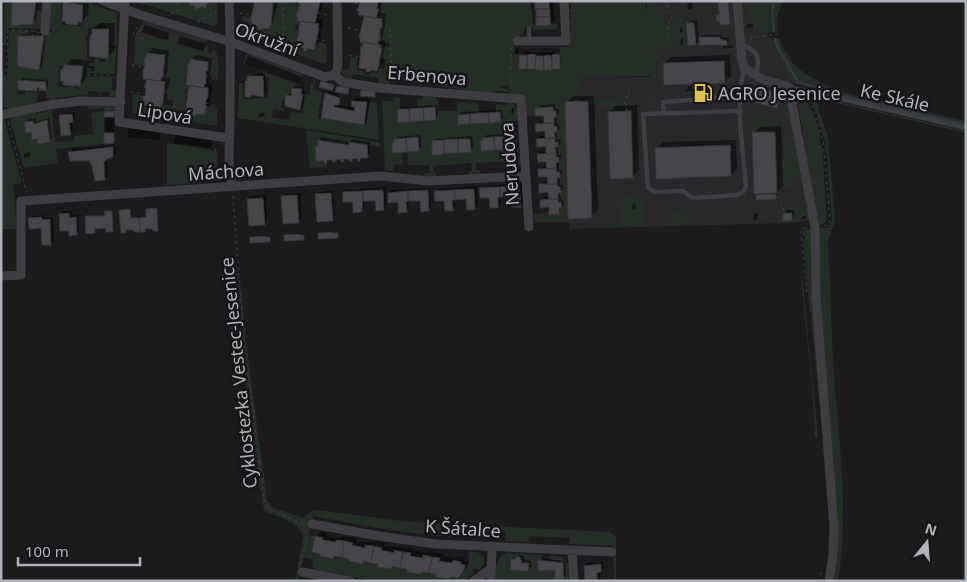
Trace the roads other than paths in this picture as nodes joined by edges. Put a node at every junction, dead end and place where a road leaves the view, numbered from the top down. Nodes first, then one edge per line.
1 (47, 1) edge
2 (103, 1) edge
3 (229, 1) edge
4 (337, 1) edge
5 (564, 1) edge
6 (736, 1) edge
7 (125, 5) edge
8 (529, 29) dead end
9 (45, 31) dead end
10 (529, 41) junction
11 (740, 41) junction
12 (231, 42) junction
13 (516, 44) road end
14 (744, 68) junction
15 (755, 74) junction
16 (334, 75) junction
17 (790, 87) junction
18 (740, 96) junction
19 (521, 99) joint
20 (121, 102) junction
21 (741, 111) junction
22 (664, 113) junction
23 (4, 114) edge
24 (966, 128) edge
25 (228, 138) junction
26 (526, 176) junction
27 (232, 186) junction
28 (529, 227) dead end
29 (1, 276) edge
30 (309, 526) road end
31 (492, 546) junction
32 (572, 550) junction
33 (612, 552) dead end
34 (492, 568) junction
35 (300, 571) road end
36 (350, 581) edge
37 (474, 581) edge
38 (491, 581) edge
39 (574, 581) edge
40 (829, 581) edge

1 - 9 street
2 - 7 street, Okružní
3 - 12 street
4 - 16 street
5 - 10 street
6 - 11 street
7 - 12 street, Okružní
7 - 20 street, Lipová
8 - 10 lane
10 - 13 street
11 - 14 street
11 - 15 lane
12 - 16 street, Okružní
12 - 25 street
14 - 15 street
14 - 18 lane
15 - 17 street
16 - 19 street, Erbenova
17 - 24 lane, Ke Skále
17 - 40 street
18 - 21 lane
18 - 22 lane
19 - 26 street, Nerudova
20 - 23 street
20 - 25 street, Lipová
21 - 22 lane
21 - 22 lane
25 - 27 street
26 - 27 street, Máchova
26 - 28 street, Nerudova
27 - 29 street, Máchova
30 - 31 street, K Šátalce
31 - 32 street, K Šátalce
31 - 34 street
32 - 33 street, K Šátalce
32 - 39 street
34 - 37 street
34 - 38 street
35 - 36 street

